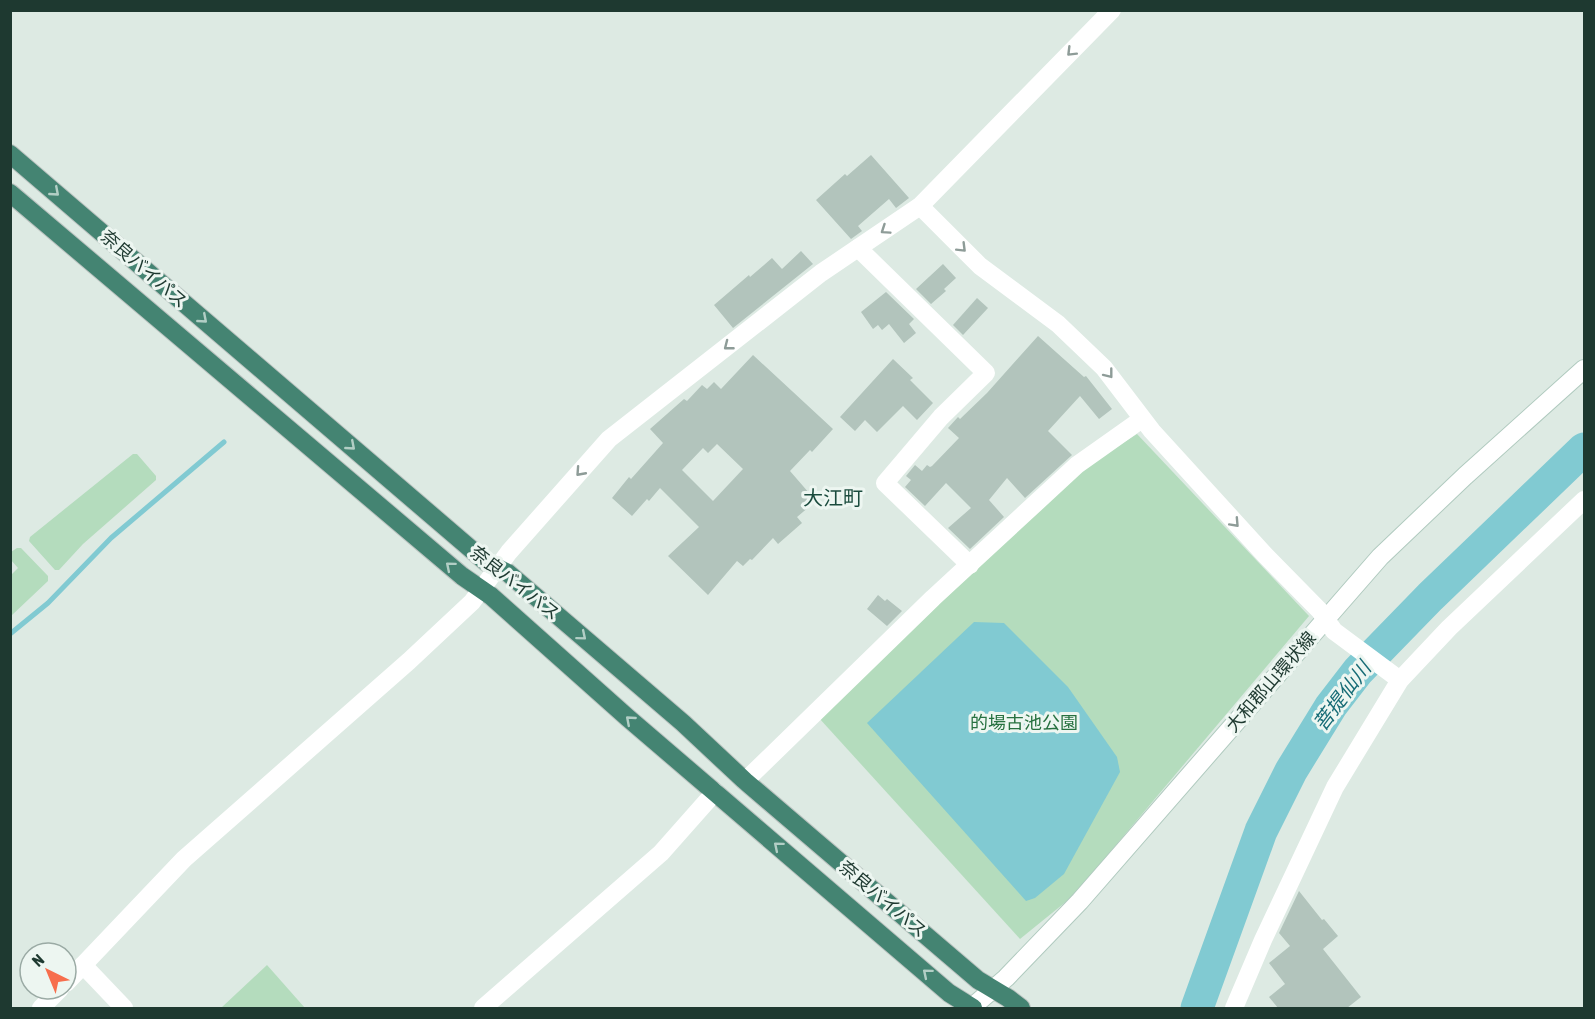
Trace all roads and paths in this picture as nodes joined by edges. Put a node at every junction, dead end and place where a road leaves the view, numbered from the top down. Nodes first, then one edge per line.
1 (1112, 10) edge
2 (10, 154) edge
3 (10, 193) edge
4 (920, 206) junction
5 (858, 248) junction
6 (1584, 369) edge
7 (1142, 418) junction
8 (1584, 500) edge
9 (970, 565) junction
10 (498, 568) junction
11 (481, 590) junction
12 (1330, 626) junction
13 (1396, 677) junction
14 (745, 781) junction
15 (715, 792) junction
16 (83, 965) junction
17 (78, 970) edge
18 (993, 989) junction
19 (124, 1008) edge
20 (483, 1008) edge
21 (972, 1008) edge
22 (1021, 1008) edge
23 (1234, 1008) edge

1 -> 4 street
2 -> 10 highway, 奈良バイパス
11 -> 3 highway, 奈良バイパス
4 -> 5 street
4 -> 7 street
5 - 9 street
5 -> 10 street
6 - 12 street, 大和郡山環状線
7 - 9 street
7 -> 12 street
8 - 13 street
9 - 14 street
10 - 11 street
10 -> 14 highway, 奈良バイパス
15 -> 11 highway, 奈良バイパス
11 - 16 street
12 - 13 street
12 - 18 street, 大和郡山環状線
13 - 23 street
14 - 18 highway, 奈良バイパス
15 - 20 street
21 -> 15 highway, 奈良バイパス
16 - 17 street
16 - 19 street
18 - 21 street, 大和郡山環状線
18 - 22 highway, 奈良バイパス

